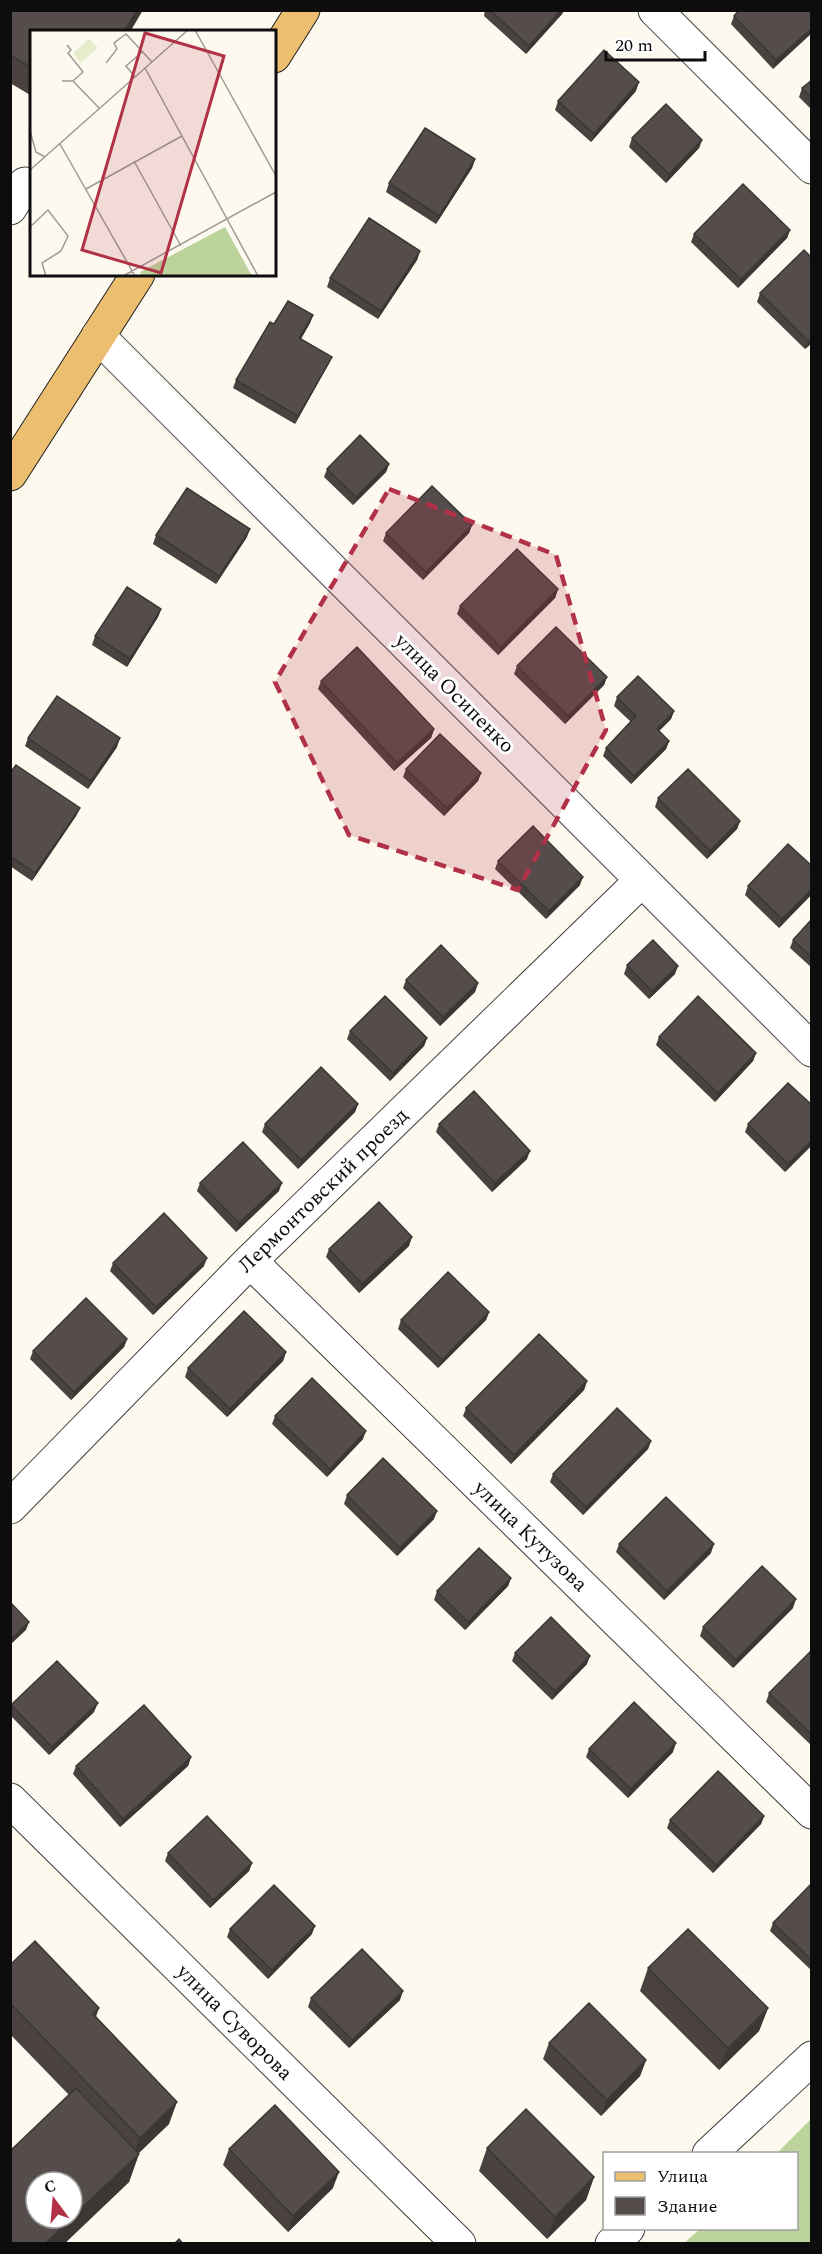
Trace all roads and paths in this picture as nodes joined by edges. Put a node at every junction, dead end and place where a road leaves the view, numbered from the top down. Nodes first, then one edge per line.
1 (655, 10) edge
2 (302, 11) edge
3 (276, 53) edge
4 (812, 167) edge
5 (137, 276) edge
6 (98, 336) junction
7 (16, 452) edge
8 (642, 880) junction
9 (812, 1050) edge
10 (250, 1261) junction
11 (10, 1507) edge
12 (10, 1800) edge
13 (812, 1812) edge
14 (812, 2058) edge
15 (711, 2152) edge
16 (627, 2230) edge
17 (459, 2244) edge
18 (612, 2244) edge

1 - 4 street
2 - 3 main road
5 - 6 main road
6 - 7 main road
6 - 8 street, улица Осипенко
8 - 9 street, улица Осипенко
8 - 10 street, Лермонтовский проезд
10 - 11 street, Лермонтовский проезд
10 - 13 street, улица Кутузова
12 - 17 street, улица Суворова
14 - 15 street
16 - 18 street

